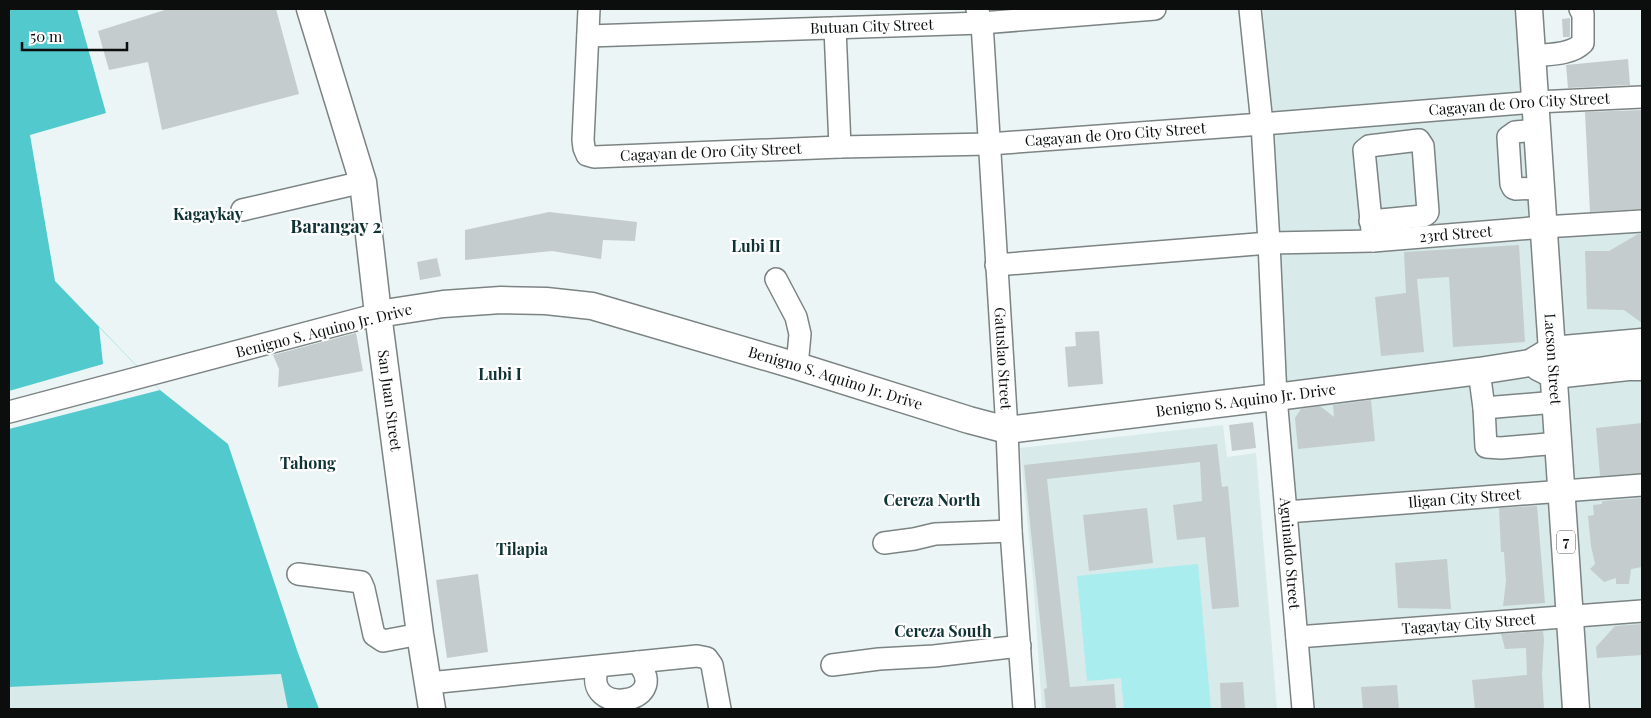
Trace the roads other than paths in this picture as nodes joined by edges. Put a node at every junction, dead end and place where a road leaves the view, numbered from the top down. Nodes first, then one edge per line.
1 (310, 9) edge
2 (589, 9) edge
3 (1155, 9) edge
4 (1250, 9) edge
5 (1529, 9) edge
6 (1580, 9) edge
7 (980, 16) edge
8 (835, 28) junction
9 (588, 36) junction
10 (1533, 56) junction
11 (1642, 97) edge
12 (1536, 102) junction
13 (1262, 124) junction
14 (989, 144) junction
15 (840, 147) junction
16 (363, 182) junction
17 (242, 210) dead end
18 (1370, 220) dead end
19 (1642, 221) edge
20 (1544, 226) junction
21 (1373, 242) junction
22 (1270, 243) junction
23 (996, 265) junction
24 (776, 279) dead end
25 (378, 314) junction
26 (1642, 342) edge
27 (1553, 362) junction
28 (797, 366) junction
29 (1642, 367) edge
30 (1479, 371) junction
31 (1276, 397) junction
32 (1556, 402) junction
33 (1484, 408) junction
34 (9, 412) edge
35 (1007, 430) junction
36 (1559, 443) junction
37 (1642, 485) edge
38 (1562, 491) junction
39 (1286, 512) junction
40 (1011, 531) junction
41 (884, 542) dead end
42 (298, 574) dead end
43 (1642, 611) edge
44 (1570, 616) junction
45 (420, 634) junction
46 (1297, 637) junction
47 (1020, 646) junction
48 (637, 662) junction
49 (832, 665) dead end
50 (598, 667) junction
51 (429, 683) junction
52 (432, 709) edge
53 (720, 709) edge
54 (1024, 709) edge
55 (1303, 709) edge
56 (1576, 709) edge

1 - 16 main road, San Juan Street
2 - 9 street
3 - 7 street, Butuan City Street
4 - 13 street, Aguinaldo Street
5 - 10 main road, Lacson Street / 7
6 - 10 street
7 - 8 street, Butuan City Street
7 - 14 street, Gatuslao Street
8 - 9 street, Butuan City Street
8 - 15 street
9 - 15 street, Cagayan de Oro City Street
10 - 12 main road, Lacson Street / 7
11 - 12 street, Cagayan de Oro City Street
12 - 13 street, Cagayan de Oro City Street
12 - 20 main road, Lacson Street / 7
13 - 14 street, Cagayan de Oro City Street
13 - 22 street, Aguinaldo Street
14 - 15 street, Cagayan de Oro City Street
14 - 23 street, Gatuslao Street
16 - 17 street
16 - 25 main road, San Juan Street
18 - 21 street
19 - 20 street, 23rd Street
20 - 21 street, 23rd Street
20 - 27 main road, Lacson Street / 7
21 - 22 street, 23rd Street
22 - 23 street, 23rd Street
22 - 31 street, Aguinaldo Street
23 - 35 street, Gatuslao Street
24 - 28 street
25 - 28 main road, Benigno S. Aquino Jr. Drive
25 - 34 street, Benigno S. Aquino Jr. Drive
25 - 45 main road, San Juan Street
26 - 27 main road
27 - 29 main road
27 - 30 main road, Benigno S. Aquino Jr. Drive
27 - 32 main road, Lacson Street / 7
28 - 35 main road, Benigno S. Aquino Jr. Drive
30 - 31 main road, Benigno S. Aquino Jr. Drive
30 - 33 street
31 - 35 main road, Benigno S. Aquino Jr. Drive
31 - 39 street, Aguinaldo Street
32 - 33 street
32 - 36 main road, Lacson Street / 7
33 - 36 street
35 - 40 street, Gatuslao Street
36 - 38 main road, Lacson Street / 7
37 - 38 street, Iligan City Street
38 - 39 street, Iligan City Street
38 - 44 main road, Lacson Street / 7
39 - 46 street, Aguinaldo Street
40 - 41 street
40 - 47 street, Gatuslao Street
42 - 45 street
43 - 44 street, Tagaytay City Street
44 - 46 street, Tagaytay City Street
44 - 56 main road, Lacson Street / 7
45 - 51 main road, San Juan Street
46 - 55 street, Aguinaldo Street
47 - 49 street
47 - 54 street, Gatuslao Street
48 - 50 street
48 - 50 street
48 - 53 street
50 - 51 street
51 - 52 main road, San Juan Street

